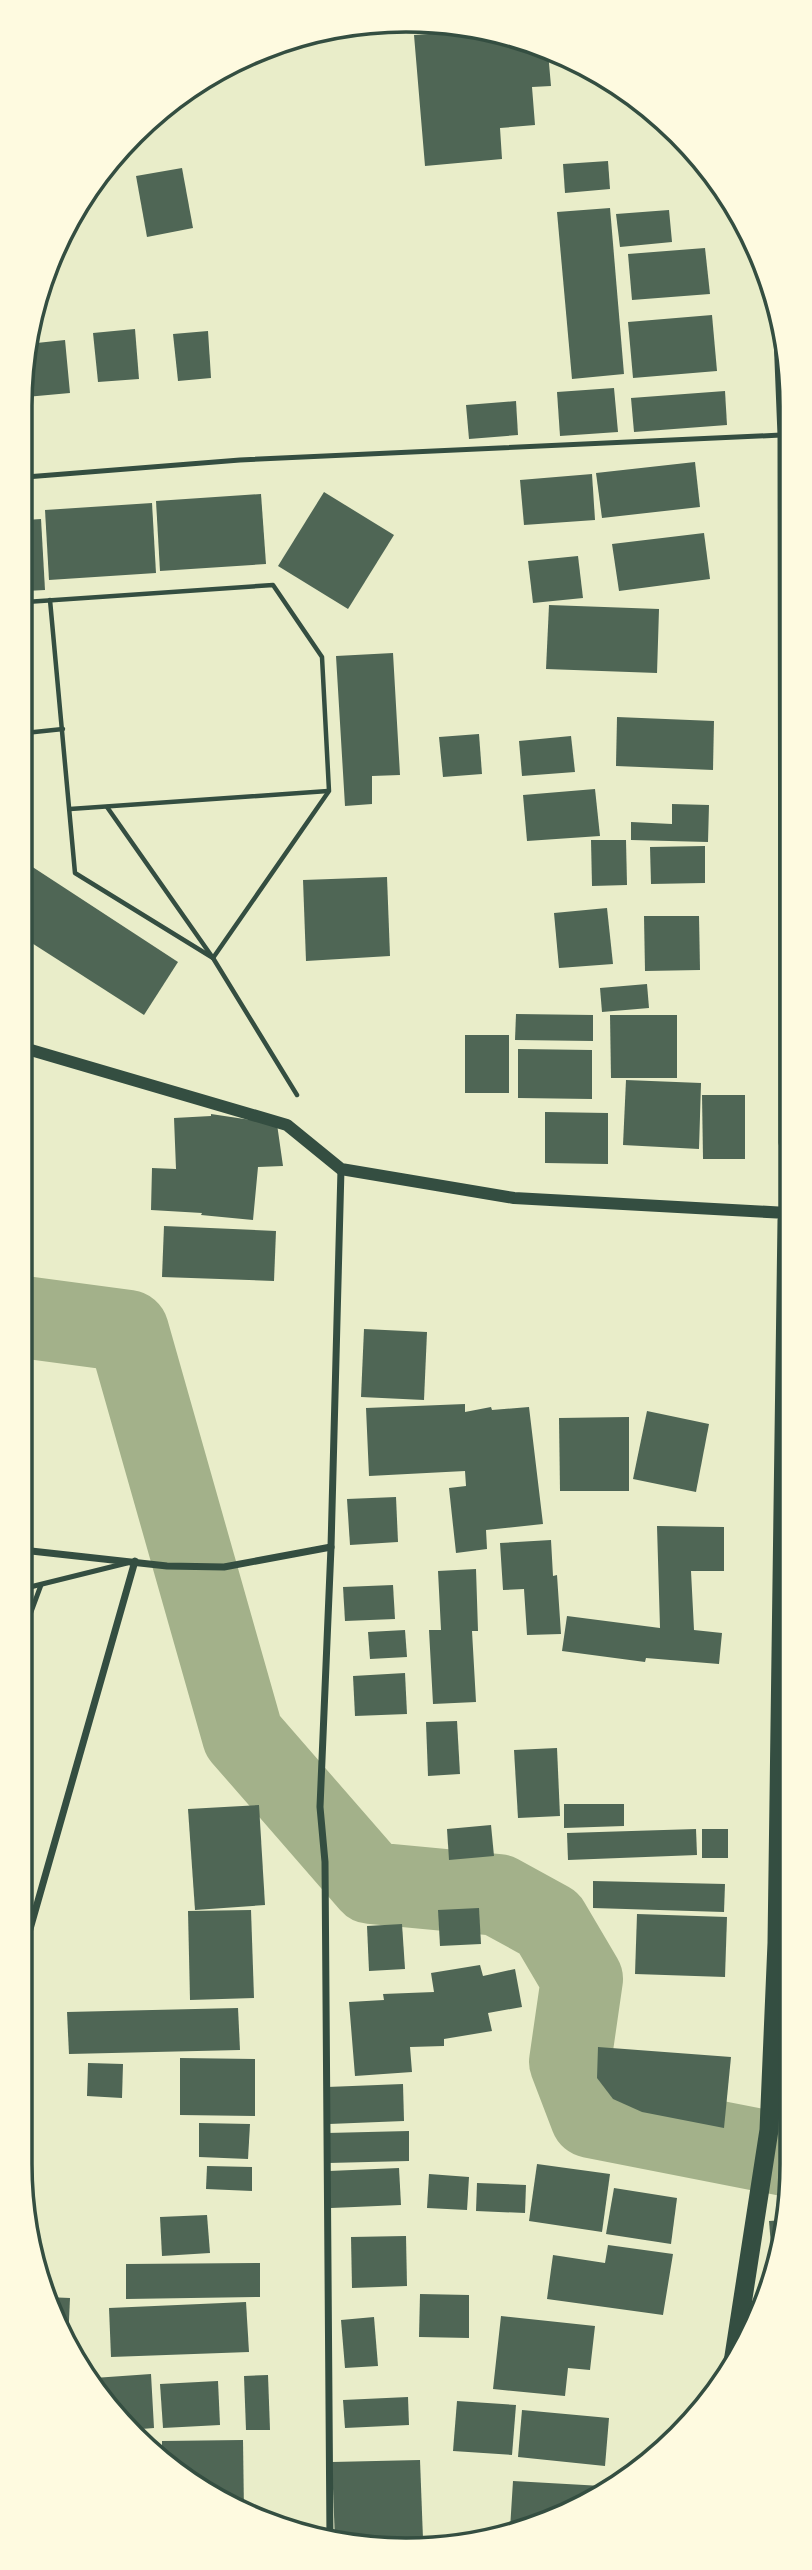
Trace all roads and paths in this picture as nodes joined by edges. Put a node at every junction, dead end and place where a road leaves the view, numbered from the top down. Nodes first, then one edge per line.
1 (780, 435) edge
2 (32, 477) edge
3 (50, 600) junction
4 (32, 602) edge
5 (63, 729) junction
6 (32, 732) edge
7 (329, 791) junction
8 (107, 807) junction
9 (69, 809) junction
10 (213, 958) junction
11 (32, 1050) edge
12 (302, 1103) dead end
13 (341, 1169) junction
14 (780, 1213) edge
15 (331, 1547) junction
16 (32, 1550) edge
17 (135, 1561) junction
18 (41, 1585) junction
19 (32, 1587) edge
20 (32, 1609) edge
21 (32, 1922) edge
22 (780, 1957) edge
23 (737, 2339) edge
24 (330, 2530) edge

1 - 2 lane
3 - 4 path
3 - 5 path
3 - 7 path
5 - 6 path
5 - 9 path
7 - 8 path
7 - 10 path
8 - 9 path
8 - 10 path
9 - 10 path
10 - 12 path
11 - 13 street
13 - 14 street
13 - 15 street
15 - 17 street
15 - 24 street
16 - 17 street
17 - 18 lane
17 - 21 street
18 - 19 lane
18 - 20 lane
22 - 23 highway

